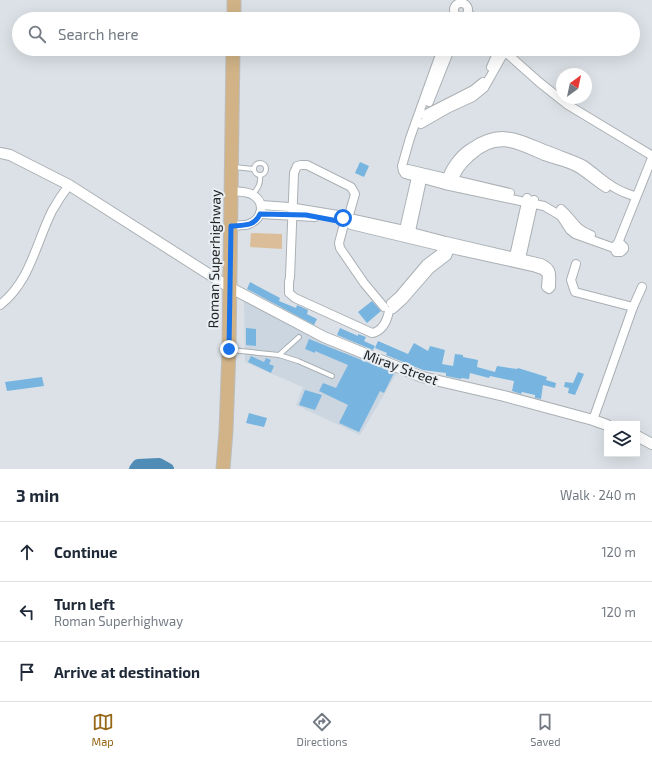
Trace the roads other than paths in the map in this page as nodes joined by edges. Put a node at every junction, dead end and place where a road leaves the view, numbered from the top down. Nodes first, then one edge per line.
1 (234, 0) edge
2 (234, 12) edge
3 (233, 56) edge
4 (443, 56) edge
5 (501, 56) edge
6 (512, 56) edge
7 (532, 72) junction
8 (556, 90) edge
9 (556, 92) edge
10 (571, 104) edge
11 (422, 118) junction
12 (0, 153) edge
13 (652, 154) edge
14 (231, 166) junction
15 (253, 169) junction
16 (652, 169) edge
17 (260, 175) junction
18 (420, 176) junction
19 (449, 182) junction
20 (69, 185) junction
21 (231, 191) junction
22 (252, 195) junction
23 (635, 199) junction
24 (530, 200) junction
25 (272, 205) junction
26 (261, 209) junction
27 (290, 211) junction
28 (272, 214) junction
29 (630, 218) junction
30 (349, 220) junction
31 (231, 226) junction
32 (407, 234) junction
33 (449, 245) junction
34 (576, 264) dead end
35 (229, 287) junction
36 (642, 287) dead end
37 (0, 305) edge
38 (389, 307) junction
39 (633, 307) junction
40 (299, 337) dead end
41 (229, 349) junction
42 (279, 355) junction
43 (332, 376) dead end
44 (593, 420) junction
45 (604, 424) edge
46 (640, 438) edge
47 (652, 444) edge
48 (223, 469) edge

1 - 2 main road
3 - 14 main road, Roman Superhighway
4 - 11 street
5 - 11 street
6 - 7 street
7 - 8 street
7 - 9 street
10 - 13 street
11 - 18 street
12 - 20 street, Miray Street
13 - 23 street
14 - 15 lane
14 - 21 main road, Roman Superhighway
15 - 17 lane
15 - 17 lane
16 - 29 street
17 - 22 lane
18 - 19 street
18 - 32 street
19 - 23 street
19 - 24 street
20 - 35 street, Miray Street
20 - 37 street
21 - 22 street
21 - 31 main road, Roman Superhighway
22 - 26 street
23 - 29 street
24 - 29 street
24 - 33 street
25 - 26 street
25 - 27 street
25 - 28 street
26 - 28 street
26 - 31 street
27 - 28 street
27 - 30 street
27 - 30 street
27 - 38 street
30 - 32 street
30 - 38 street
31 - 35 main road, Roman Superhighway
32 - 33 street
33 - 38 street
34 - 39 street
35 - 41 main road, Roman Superhighway
35 - 44 street, Miray Street
36 - 39 street
39 - 44 street
40 - 42 lane
41 - 42 lane
41 - 48 main road, Roman Superhighway
42 - 43 lane
44 - 45 street, Miray Street
46 - 47 street

